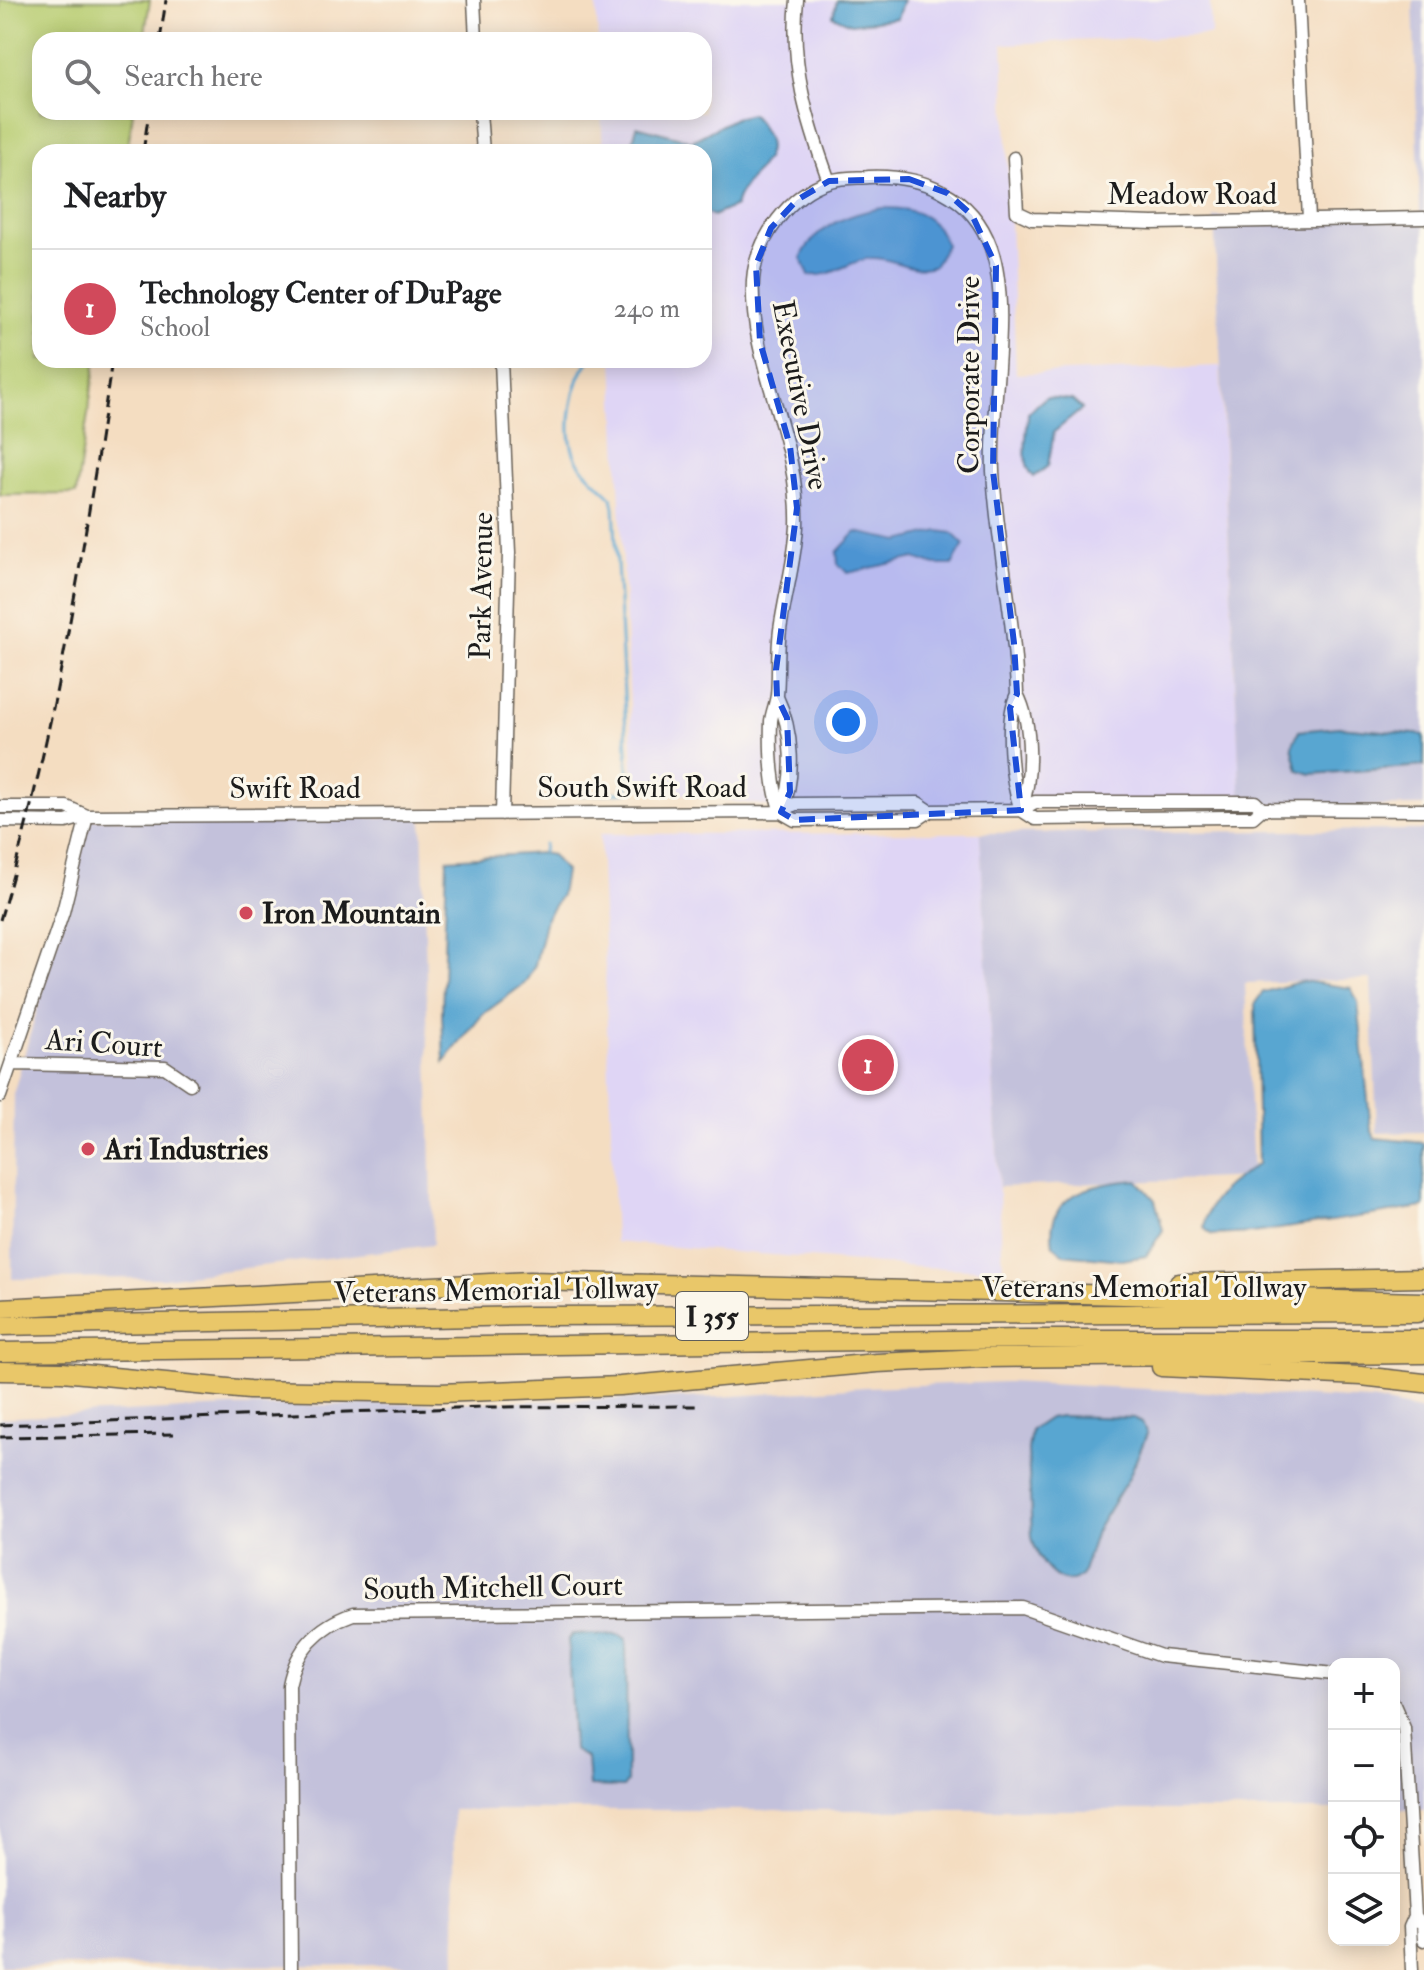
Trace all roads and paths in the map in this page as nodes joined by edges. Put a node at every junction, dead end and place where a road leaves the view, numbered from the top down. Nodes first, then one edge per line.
1 (474, 0) edge
2 (797, 0) edge
3 (1298, 0) edge
4 (476, 32) edge
5 (481, 120) edge
6 (482, 144) edge
7 (1014, 158) dead end
8 (829, 181) junction
9 (1424, 218) edge
10 (1309, 219) junction
11 (501, 368) edge
12 (0, 807) edge
13 (1021, 810) junction
14 (1424, 810) edge
15 (781, 812) junction
16 (502, 814) junction
17 (87, 816) junction
18 (0, 821) edge
19 (13, 1064) junction
20 (190, 1084) dead end
21 (0, 1096) edge
22 (1424, 1278) edge
23 (1024, 1291) junction
24 (1424, 1302) edge
25 (0, 1308) edge
26 (1424, 1312) edge
27 (0, 1326) edge
28 (1424, 1339) edge
29 (0, 1352) edge
30 (1424, 1354) edge
31 (983, 1358) junction
32 (0, 1371) edge
33 (1424, 1383) edge
34 (1328, 1673) edge
35 (1400, 1719) edge
36 (1418, 1874) edge
37 (1418, 1892) edge
38 (1415, 1916) junction
39 (1424, 1940) edge
40 (291, 1970) edge
41 (1412, 1970) edge

1 - 4 street
2 - 8 street
3 - 10 street
5 - 6 street
7 - 10 street, Meadow Road
8 - 13 street, Corporate Drive
8 - 15 street, Executive Drive
9 - 10 street, Meadow Road
11 - 16 street, Park Avenue
12 - 17 street, Swift Road
13 - 14 street, South Swift Road
13 - 15 street, South Swift Road
15 - 16 street, South Swift Road
16 - 17 street, Swift Road
17 - 18 street, Swift Road
17 - 19 street
19 - 20 street, Ari Court
19 - 21 street
22 - 23 highway
23 - 24 highway
23 - 25 highway
26 - 27 highway, Veterans Memorial Tollway / I 355
28 - 29 highway, Veterans Memorial Tollway / I 355
30 - 31 highway
31 - 32 highway
31 - 33 highway
34 - 40 street, South Mitchell Court
35 - 36 street
36 - 37 street
37 - 38 street
38 - 39 street
38 - 41 street

